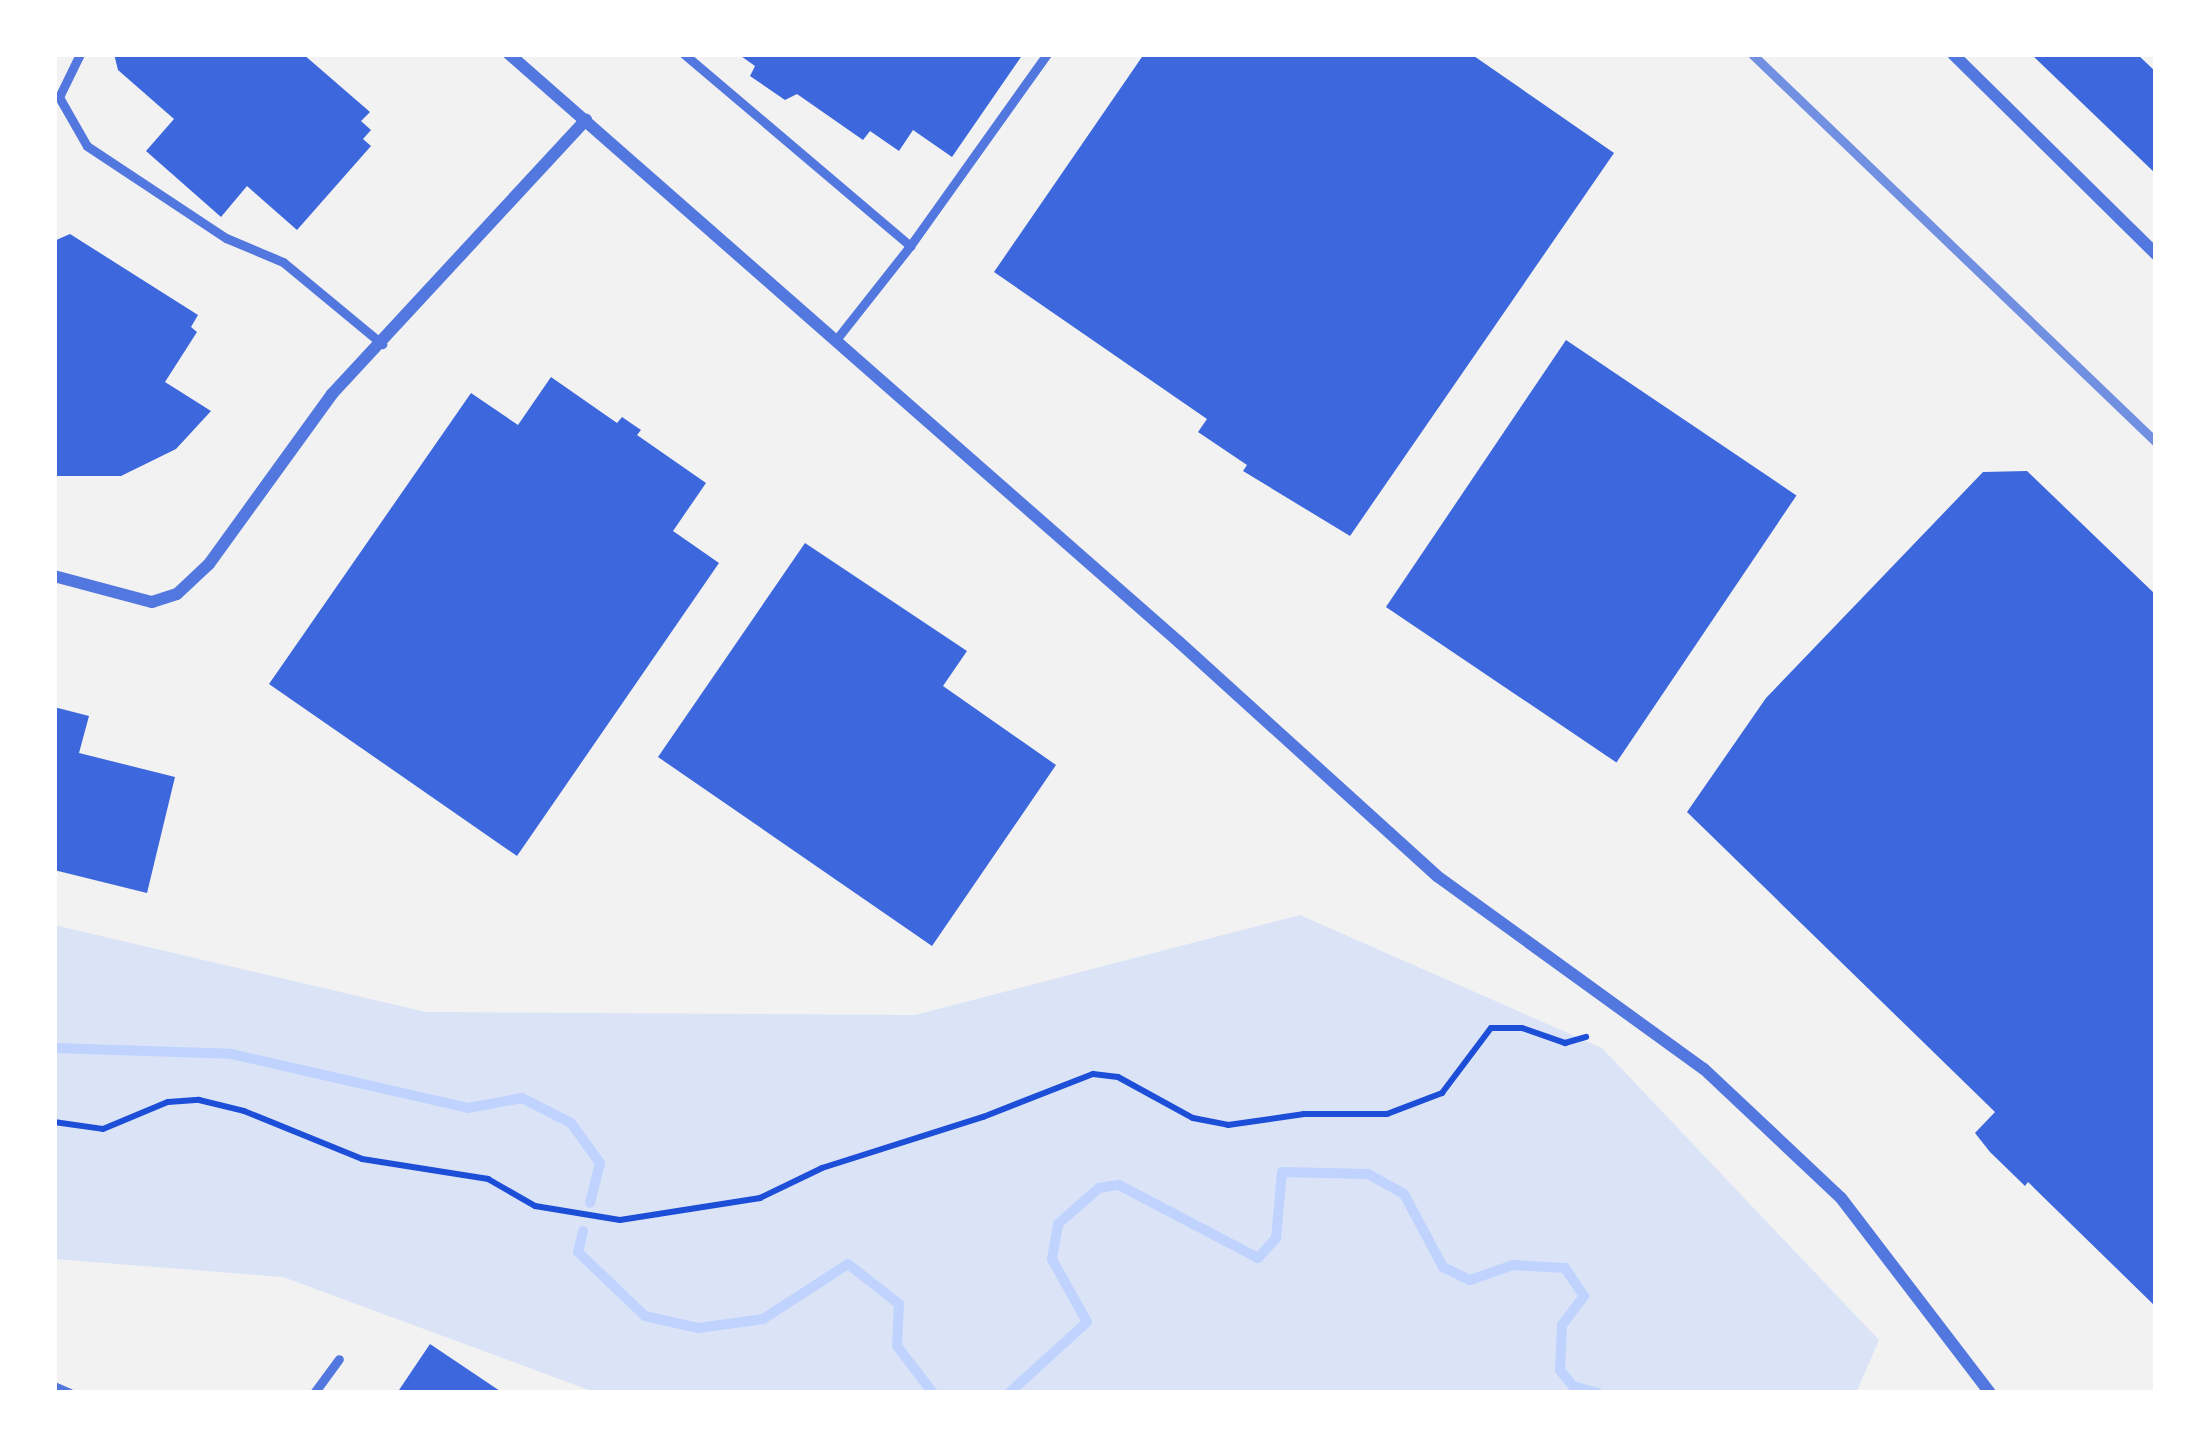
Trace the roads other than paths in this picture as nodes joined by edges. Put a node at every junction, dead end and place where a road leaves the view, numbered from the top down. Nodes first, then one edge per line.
1 (80, 54) edge
2 (509, 54) edge
3 (684, 54) edge
4 (1047, 54) edge
5 (1953, 54) edge
6 (56, 97) edge
7 (586, 120) junction
8 (2150, 239) edge
9 (910, 246) junction
10 (2156, 254) edge
11 (835, 340) junction
12 (382, 344) junction
13 (54, 576) edge
14 (339, 1359) dead end
15 (54, 1385) edge
16 (70, 1393) edge
17 (314, 1393) edge
18 (1990, 1393) edge

1 - 6 lane
2 - 7 street
3 - 9 lane
4 - 9 lane
5 - 8 street
6 - 12 lane
7 - 11 street
7 - 12 street
8 - 10 street
9 - 11 lane
11 - 18 street
12 - 13 street
14 - 17 lane
15 - 16 lane

